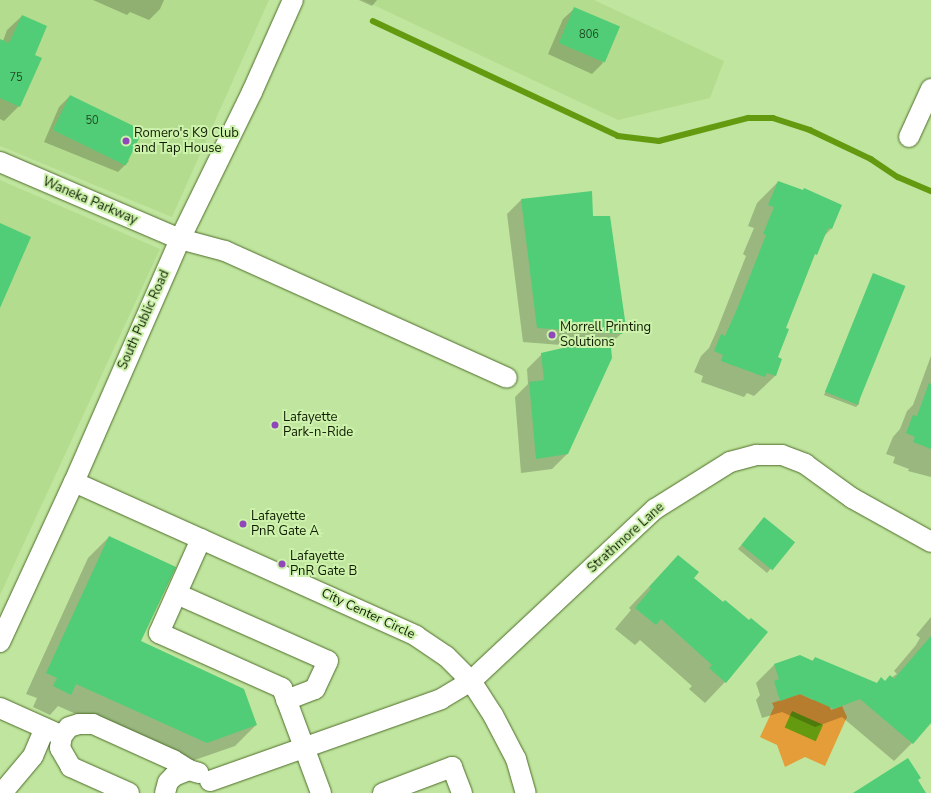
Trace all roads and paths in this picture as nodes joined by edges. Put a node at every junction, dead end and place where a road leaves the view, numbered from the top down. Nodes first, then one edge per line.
1 (293, 0) edge
2 (931, 90) edge
3 (909, 137) dead end
4 (0, 162) edge
5 (180, 239) junction
6 (507, 378) dead end
7 (74, 482) junction
8 (201, 539) junction
9 (931, 542) edge
10 (177, 594) junction
11 (0, 642) edge
12 (471, 680) junction
13 (286, 700) junction
14 (0, 708) edge
15 (53, 732) junction
16 (304, 749) junction
17 (189, 770) junction
18 (212, 787) edge
19 (2, 793) edge
20 (129, 793) edge
21 (165, 793) edge
22 (321, 793) edge
23 (383, 793) edge
24 (462, 793) edge
25 (526, 793) edge

1 - 5 street, South Public Road
2 - 3 street
4 - 5 street, Waneka Parkway
5 - 6 street, Waneka Parkway
5 - 7 street, South Public Road
7 - 8 street, City Center Circle
7 - 11 street, South Public Road
8 - 10 street
8 - 12 street, City Center Circle
9 - 12 street, Strathmore Lane
10 - 13 street
10 - 13 street
12 - 16 street, Strathmore Lane
12 - 25 street, City Center Circle
13 - 16 street
14 - 15 street
15 - 17 street
15 - 19 street
15 - 20 street
16 - 18 street, Strathmore Lane
16 - 22 street
17 - 18 street
17 - 21 street
23 - 24 street

